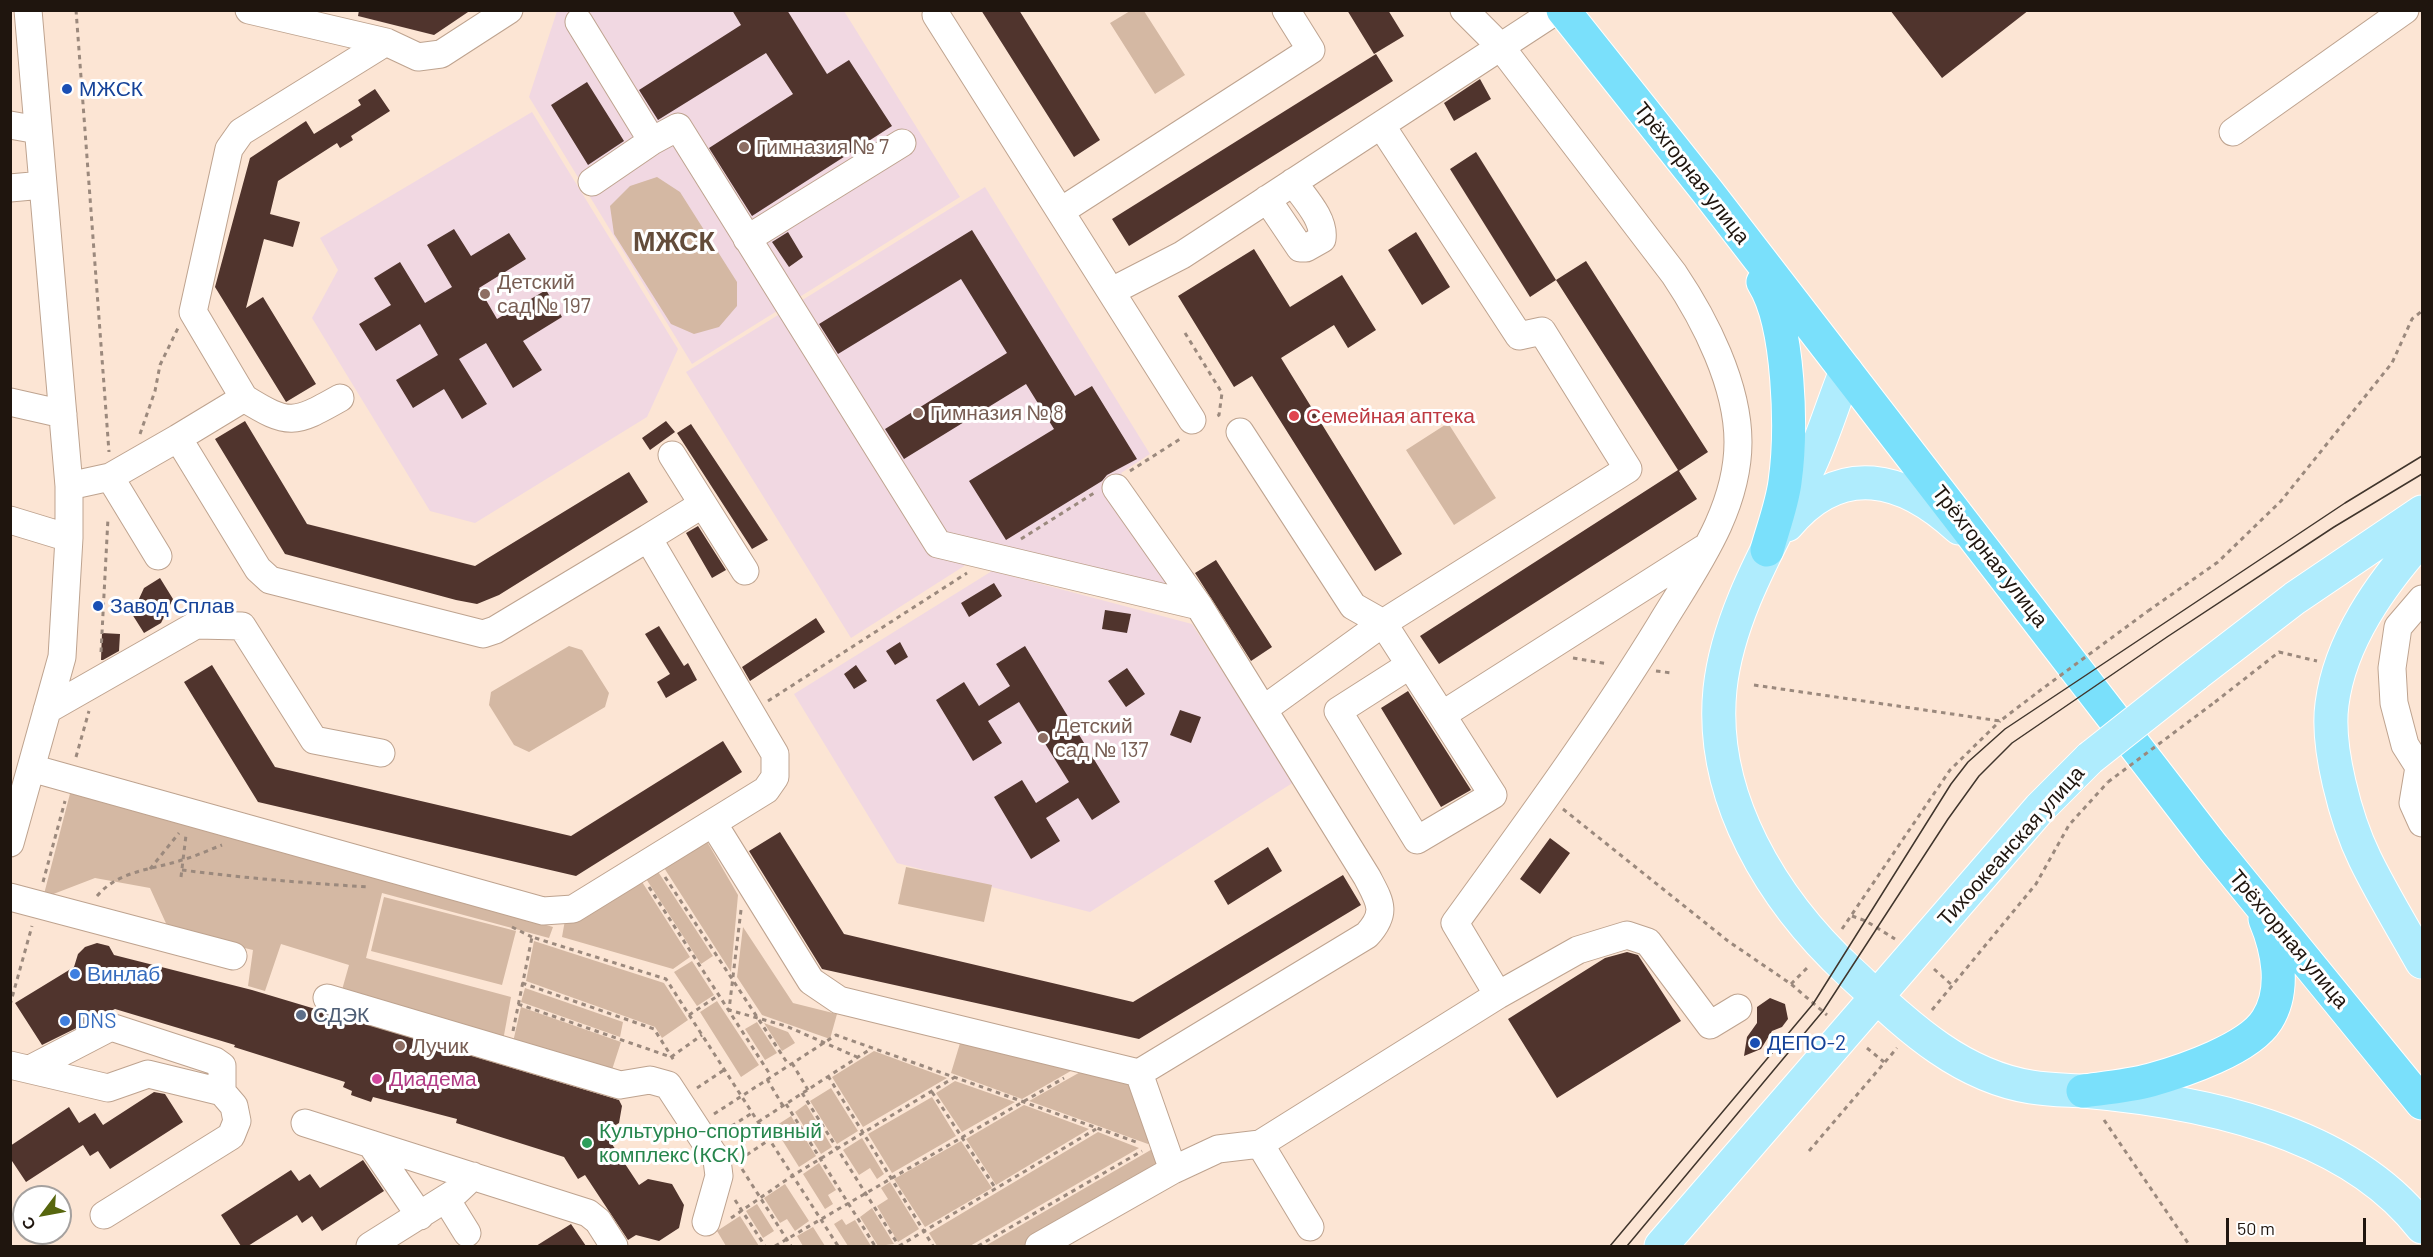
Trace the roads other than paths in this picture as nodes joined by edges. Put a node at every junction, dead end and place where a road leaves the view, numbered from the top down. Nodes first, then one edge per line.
1 (28, 10) edge
2 (249, 10) edge
3 (509, 10) edge
4 (1286, 10) edge
5 (1464, 10) edge
6 (1557, 10) edge
7 (1563, 10) edge
8 (2405, 10) edge
9 (936, 15) dead end
10 (579, 22) dead end
11 (386, 42) junction
12 (1500, 46) junction
13 (10, 125) edge
14 (1381, 125) junction
15 (38, 130) junction
16 (2233, 132) dead end
17 (652, 141) junction
18 (902, 143) dead end
19 (592, 182) dead end
20 (1293, 182) junction
21 (43, 185) junction
22 (10, 188) edge
23 (1707, 191) junction
24 (1267, 199) junction
25 (1061, 211) junction
26 (747, 239) junction
27 (1112, 291) junction
28 (1846, 371) junction
29 (244, 398) junction
30 (340, 398) dead end
31 (10, 402) edge
32 (63, 414) junction
33 (1196, 425) road end
34 (1240, 432) dead end
35 (178, 438) junction
36 (672, 455) dead end
37 (110, 477) junction
38 (1112, 484) road end
39 (69, 486) junction
40 (703, 504) junction
41 (2422, 512) edge
42 (10, 520) edge
43 (69, 538) junction
44 (648, 538) junction
45 (2422, 538) edge
46 (1709, 545) junction
47 (1767, 550) junction
48 (158, 556) dead end
49 (745, 571) dead end
50 (2010, 581) junction
51 (2422, 599) edge
52 (1199, 606) junction
53 (1383, 623) junction
54 (1410, 665) junction
55 (1264, 709) junction
56 (47, 710) junction
57 (1442, 715) junction
58 (2414, 745) edge
59 (381, 753) dead end
60 (31, 768) junction
61 (713, 823) junction
62 (2422, 823) edge
63 (10, 843) edge
64 (2213, 847) junction
65 (10, 897) edge
66 (233, 956) dead end
67 (2422, 962) edge
68 (1498, 995) junction
69 (327, 998) dead end
70 (1878, 998) junction
71 (1738, 1008) dead end
72 (2391, 1062) junction
73 (20, 1067) edge
74 (1139, 1073) junction
75 (2083, 1091) junction
76 (222, 1092) junction
77 (2422, 1097) edge
78 (2422, 1103) edge
79 (305, 1123) dead end
80 (371, 1144) junction
81 (1260, 1144) junction
82 (1173, 1170) junction
83 (472, 1176) junction
84 (446, 1199) junction
85 (104, 1215) dead end
86 (420, 1216) junction
87 (717, 1222) road end
88 (1310, 1227) dead end
89 (2422, 1227) edge
90 (467, 1233) dead end
91 (370, 1246) edge
92 (614, 1246) edge
93 (1039, 1246) edge
94 (1661, 1246) edge

1 - 15 street
2 - 11 street
3 - 11 street
4 - 25 street
5 - 12 street
6 - 12 street
7 - 23 highway, Трёхгорная улица
8 - 16 street
9 - 25 street
10 - 17 street
11 - 29 street
12 - 14 street
12 - 46 street
13 - 15 street
14 - 20 street
14 - 53 street
15 - 21 street
17 - 19 street
17 - 26 street
18 - 26 street
20 - 24 street
20 - 24 street
21 - 22 street
21 - 32 street
23 - 28 highway, Трёхгорная улица
23 - 47 highway
24 - 27 street
25 - 27 street
26 - 52 street
27 - 33 street
28 - 47 main road
28 - 50 highway, Трёхгорная улица
29 - 30 street
29 - 35 street
31 - 32 street
32 - 39 street
34 - 53 street
35 - 37 street
35 - 44 street
36 - 40 street
37 - 39 street
37 - 48 street
38 - 52 street
39 - 43 street
40 - 44 street
40 - 49 street
41 - 70 main road, Тихоокеанская улица, bridge
42 - 43 street
43 - 56 street
44 - 61 street
45 - 67 main road
46 - 57 street
46 - 68 street
47 - 50 main road
47 - 70 main road
50 - 64 highway, Трёхгорная улица
51 - 58 street
52 - 55 street
53 - 54 street
53 - 55 street
54 - 57 street
54 - 57 street
55 - 74 street
56 - 59 street
56 - 60 street
58 - 62 street
60 - 61 street
60 - 63 street
61 - 74 street
64 - 72 highway, Трёхгорная улица
64 - 75 highway
65 - 66 street
68 - 71 street
68 - 81 street
69 - 87 street
70 - 75 main road
70 - 94 main road, Тихоокеанская улица
72 - 77 main road, Трёхгорная улица
72 - 78 highway
73 - 76 street
73 - 76 street
74 - 82 street
75 - 89 main road
76 - 85 street
79 - 80 street
80 - 83 street
80 - 86 street
81 - 82 street
81 - 88 street
82 - 93 street
83 - 84 street
83 - 92 street
84 - 86 street
84 - 90 street
86 - 91 street

